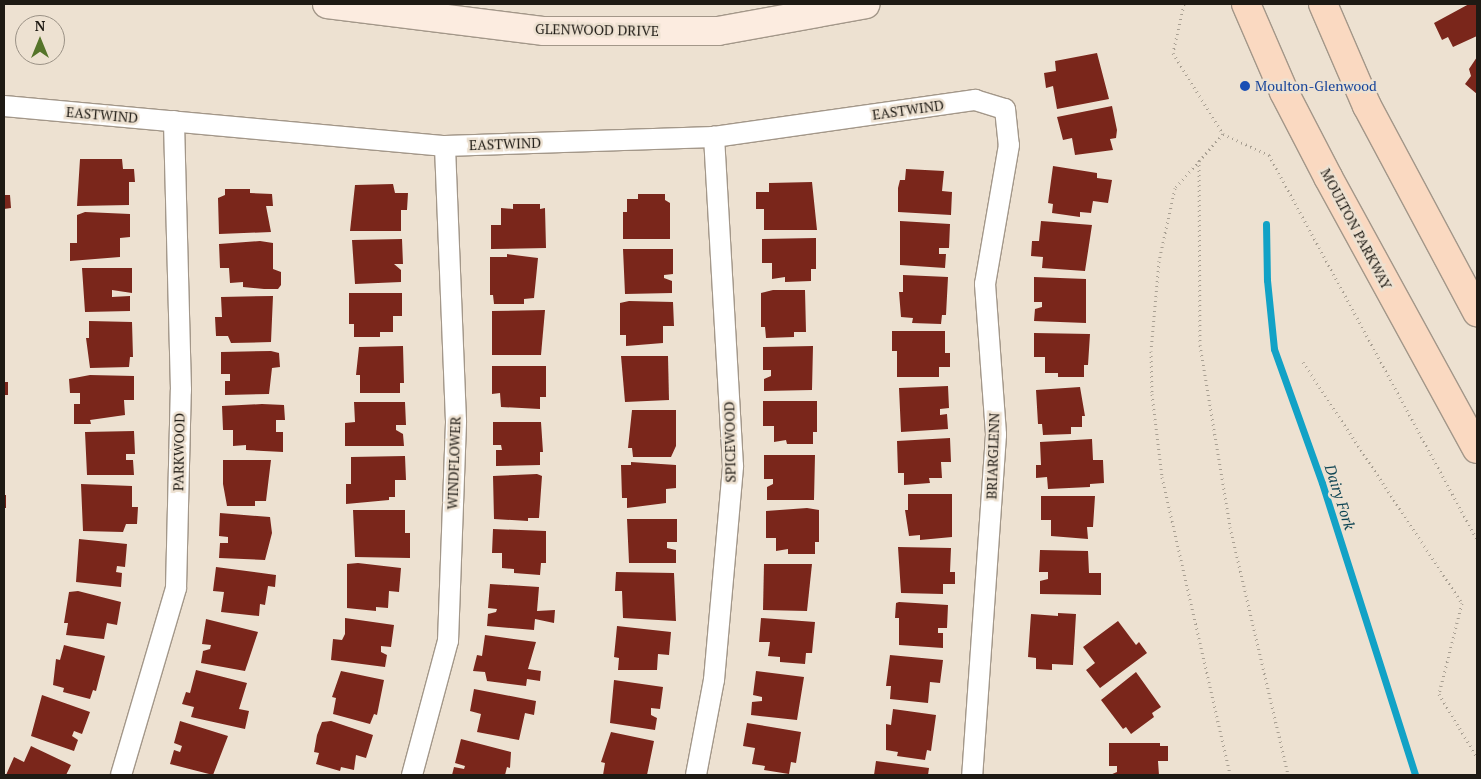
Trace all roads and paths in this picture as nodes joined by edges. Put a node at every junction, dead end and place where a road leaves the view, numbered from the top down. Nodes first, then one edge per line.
1 (866, 4) edge
2 (1184, 4) edge
3 (1246, 4) edge
4 (1323, 4) edge
5 (339, 5) edge
6 (4, 106) edge
7 (1005, 109) joint
8 (174, 122) junction
9 (1223, 134) junction
10 (714, 138) junction
11 (445, 146) junction
12 (1199, 160) junction
13 (1477, 312) edge
14 (1303, 362) dead end
15 (1477, 449) edge
16 (1477, 539) edge
17 (1477, 757) edge
18 (121, 775) edge
19 (412, 775) edge
20 (696, 775) edge
21 (972, 775) edge
22 (1230, 775) edge
23 (1288, 775) edge

1 - 5 main road, GLENWOOD DRIVE
2 - 9 path
3 - 15 main road, MOULTON PARKWAY
4 - 13 main road
6 - 8 street, EASTWIND
7 - 10 street, EASTWIND
7 - 21 street, BRIARGLENN
8 - 11 street, EASTWIND
8 - 18 street, PARKWOOD
9 - 12 path
9 - 16 path
10 - 11 street, EASTWIND
10 - 20 street, SPICEWOOD
11 - 19 street, WINDFLOWER
12 - 22 path
12 - 23 path
14 - 17 path

